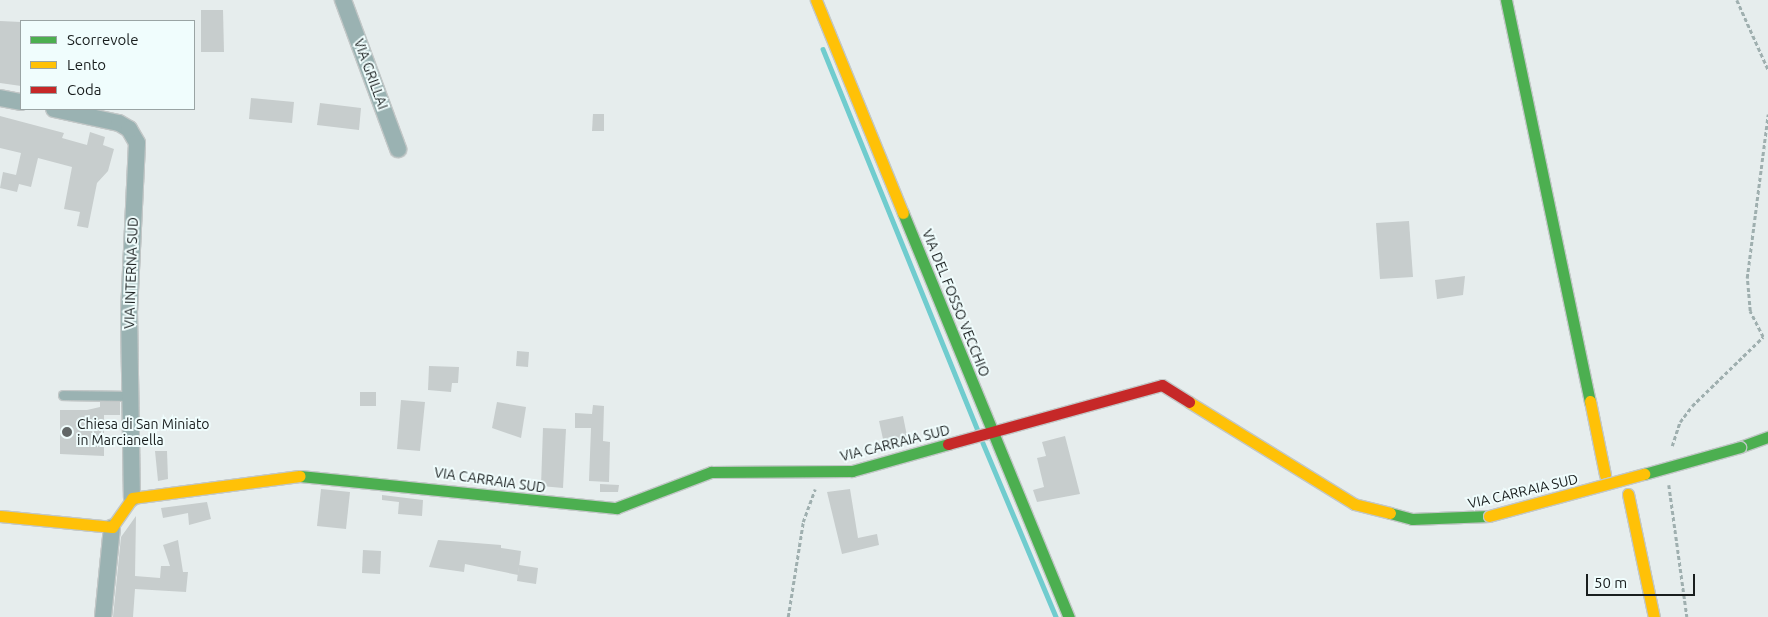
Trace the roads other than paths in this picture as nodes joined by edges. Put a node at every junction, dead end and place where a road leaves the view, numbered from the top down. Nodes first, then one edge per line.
1 (343, 0) edge
2 (816, 0) edge
3 (1494, 0) edge
4 (1506, 0) edge
5 (0, 98) edge
6 (20, 102) edge
7 (59, 110) edge
8 (1532, 125) junction
9 (398, 149) dead end
10 (63, 394) dead end
11 (129, 396) junction
12 (990, 433) junction
13 (1768, 437) edge
14 (1605, 474) dead end
15 (1628, 494) dead end
16 (132, 498) junction
17 (0, 516) edge
18 (112, 527) junction
19 (103, 617) edge
20 (1069, 617) edge
21 (1654, 617) edge

1 - 9 street, VIA GRILLAI
2 - 12 main road, VIA DEL FOSSO VECCHIO
3 - 8 lane
4 - 8 main road
5 - 6 street
7 - 11 street, VIA INTERNA SUD
8 - 14 main road
10 - 11 lane
11 - 16 street, VIA INTERNA SUD
12 - 13 main road, VIA CARRAIA SUD, bridge
12 - 16 main road, VIA CARRAIA SUD
12 - 20 main road, VIA DEL FOSSO VECCHIO
15 - 21 main road
16 - 18 main road
17 - 18 main road
18 - 19 street

